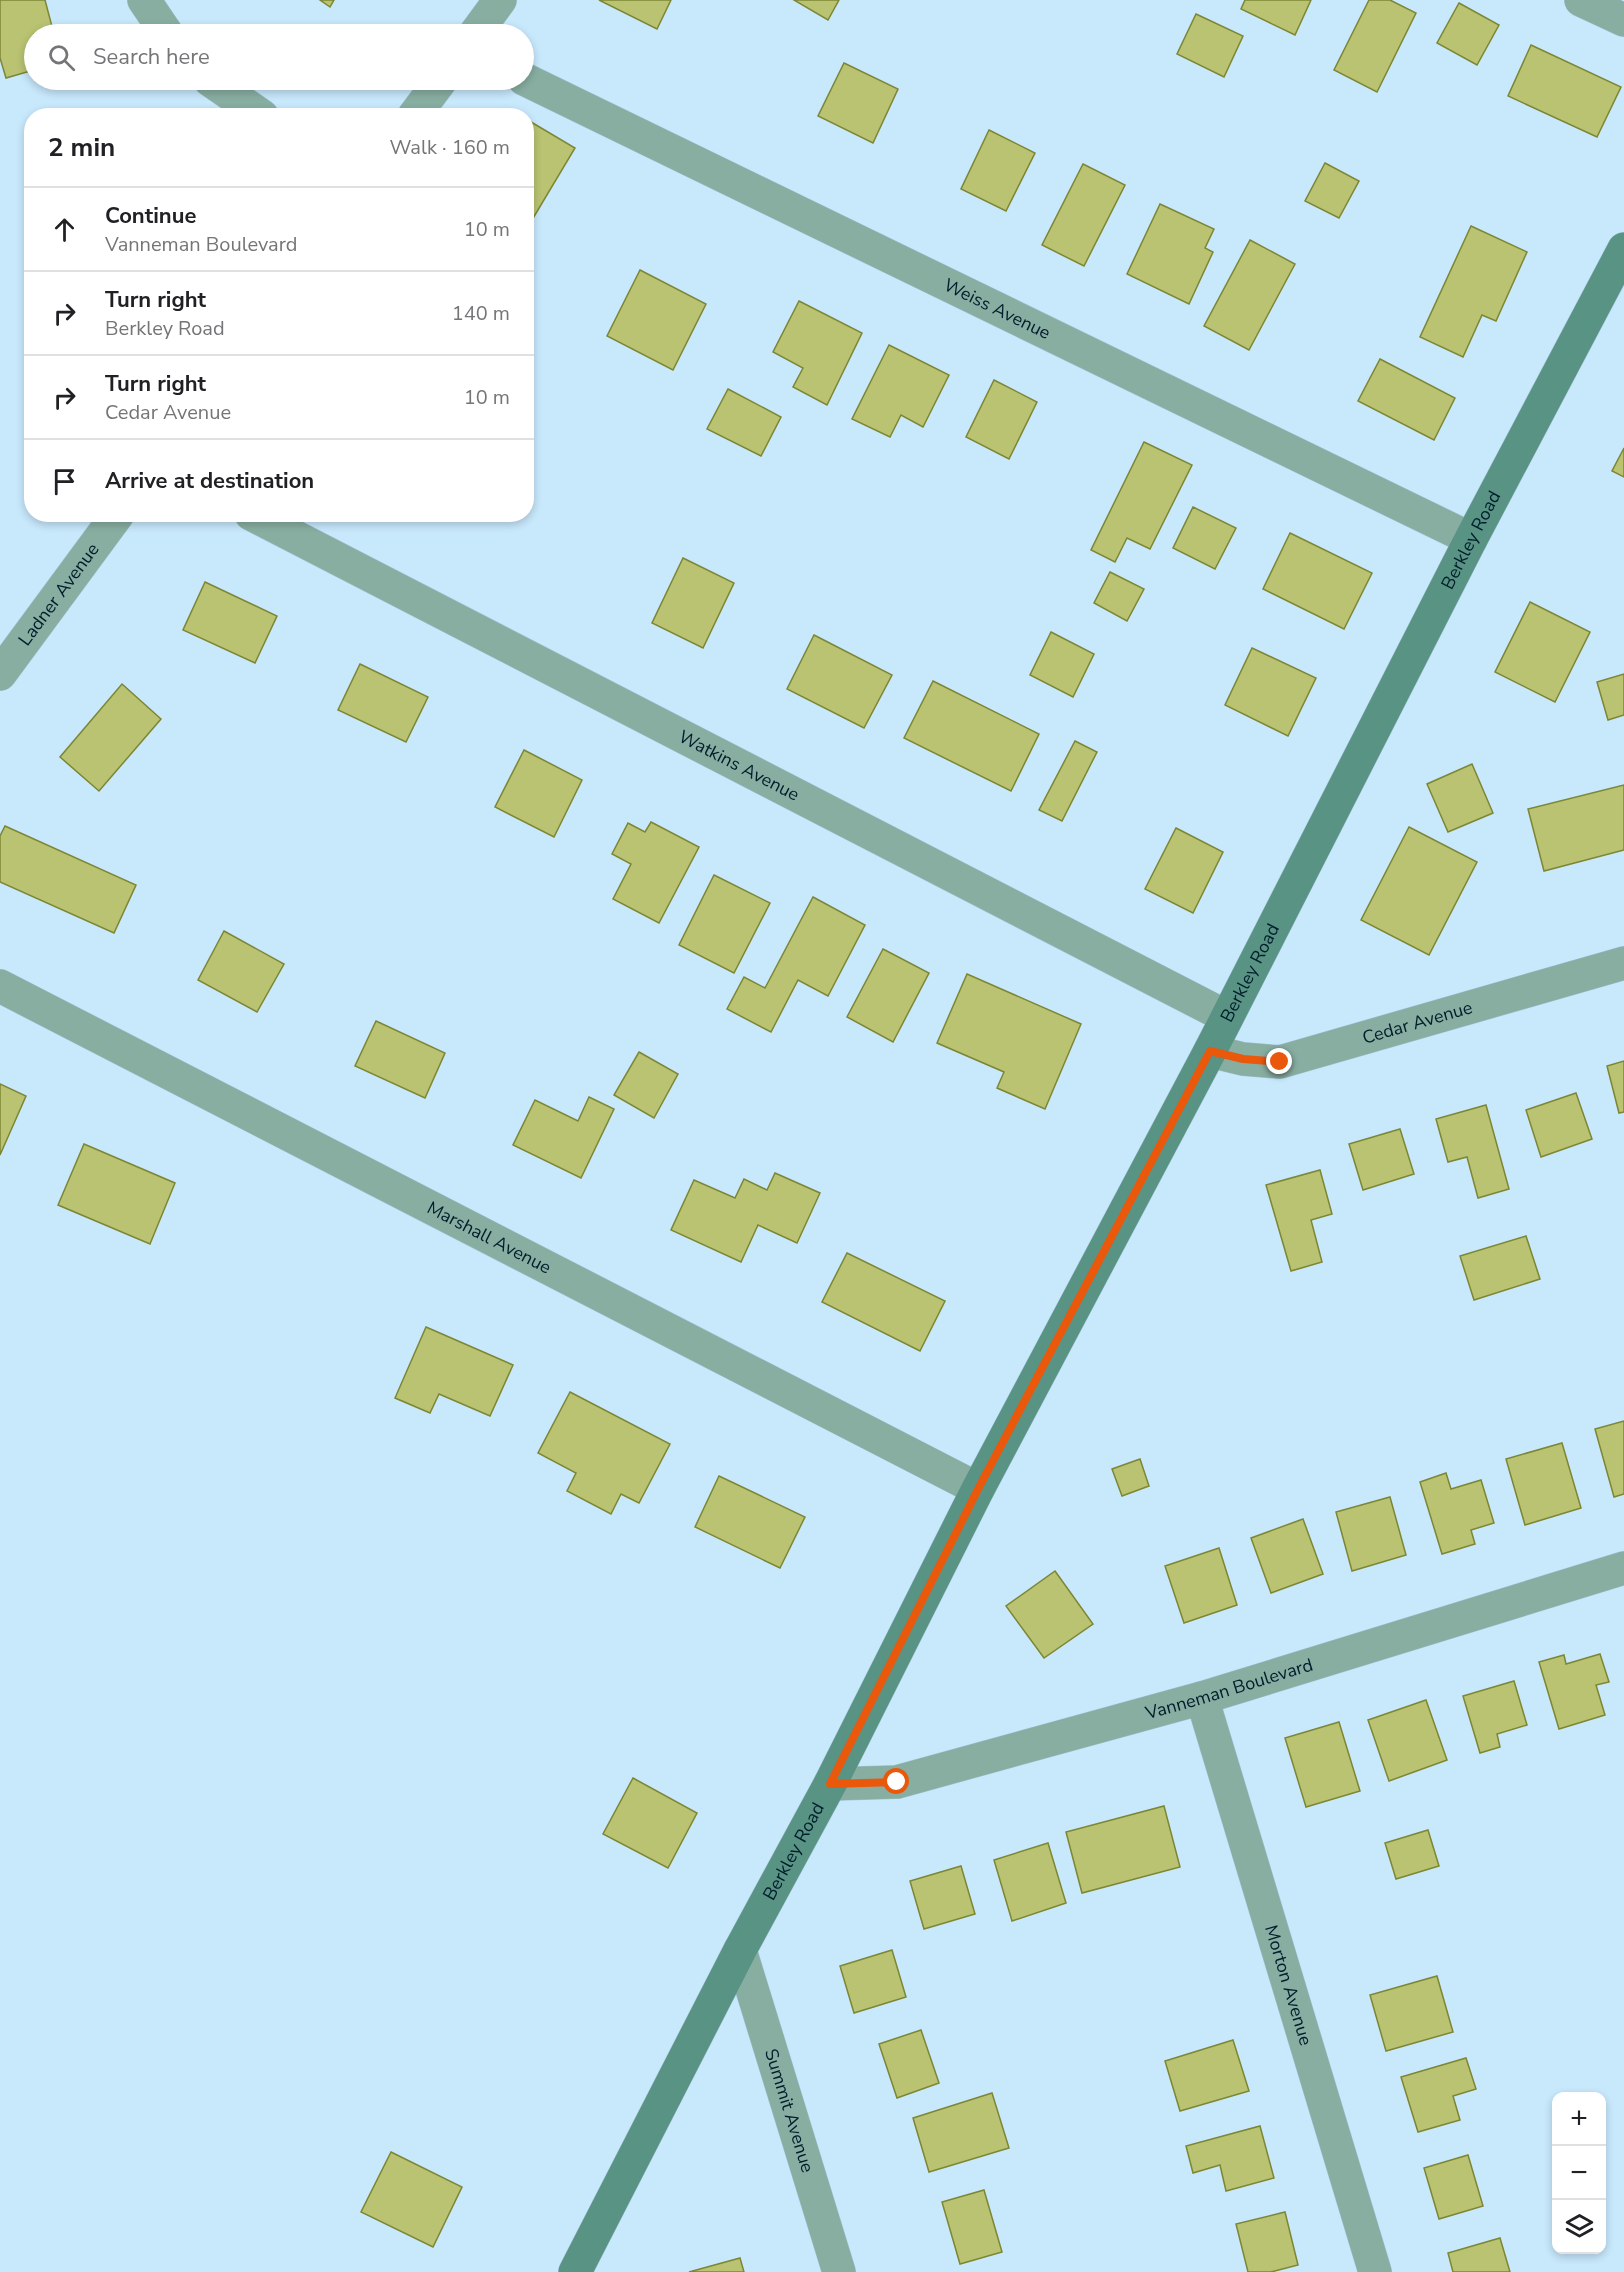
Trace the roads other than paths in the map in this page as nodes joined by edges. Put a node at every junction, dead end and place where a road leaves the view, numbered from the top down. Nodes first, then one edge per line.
1 (144, 0) edge
2 (500, 0) edge
3 (1581, 0) edge
4 (1624, 20) edge
5 (160, 24) edge
6 (482, 24) edge
7 (534, 84) edge
8 (224, 90) edge
9 (434, 90) edge
10 (250, 108) edge
11 (420, 108) edge
12 (1624, 249) edge
13 (112, 522) edge
14 (267, 522) edge
15 (1471, 539) junction
16 (0, 674) edge
17 (1624, 963) edge
18 (0, 986) edge
19 (1227, 1017) junction
20 (1210, 1051) junction
21 (978, 1489) junction
22 (1624, 1568) edge
23 (1202, 1698) junction
24 (830, 1784) junction
25 (740, 1950) junction
26 (575, 2272) edge
27 (839, 2272) edge
28 (1375, 2272) edge

1 - 5 street
2 - 6 street
3 - 4 street
7 - 15 street, Weiss Avenue
8 - 10 street
9 - 11 street
12 - 15 main road, Berkley Road
13 - 16 street, Ladner Avenue
14 - 19 street, Watkins Avenue
15 - 19 main road, Berkley Road
17 - 20 street, Cedar Avenue
18 - 21 street, Marshall Avenue
19 - 20 main road, Berkley Road
20 - 21 main road, Berkley Road
21 - 24 main road, Berkley Road
22 - 23 street, Vanneman Boulevard
23 - 24 street, Vanneman Boulevard
23 - 28 street, Morton Avenue
24 - 25 main road, Berkley Road
25 - 26 main road, Berkley Road
25 - 27 street, Summit Avenue

